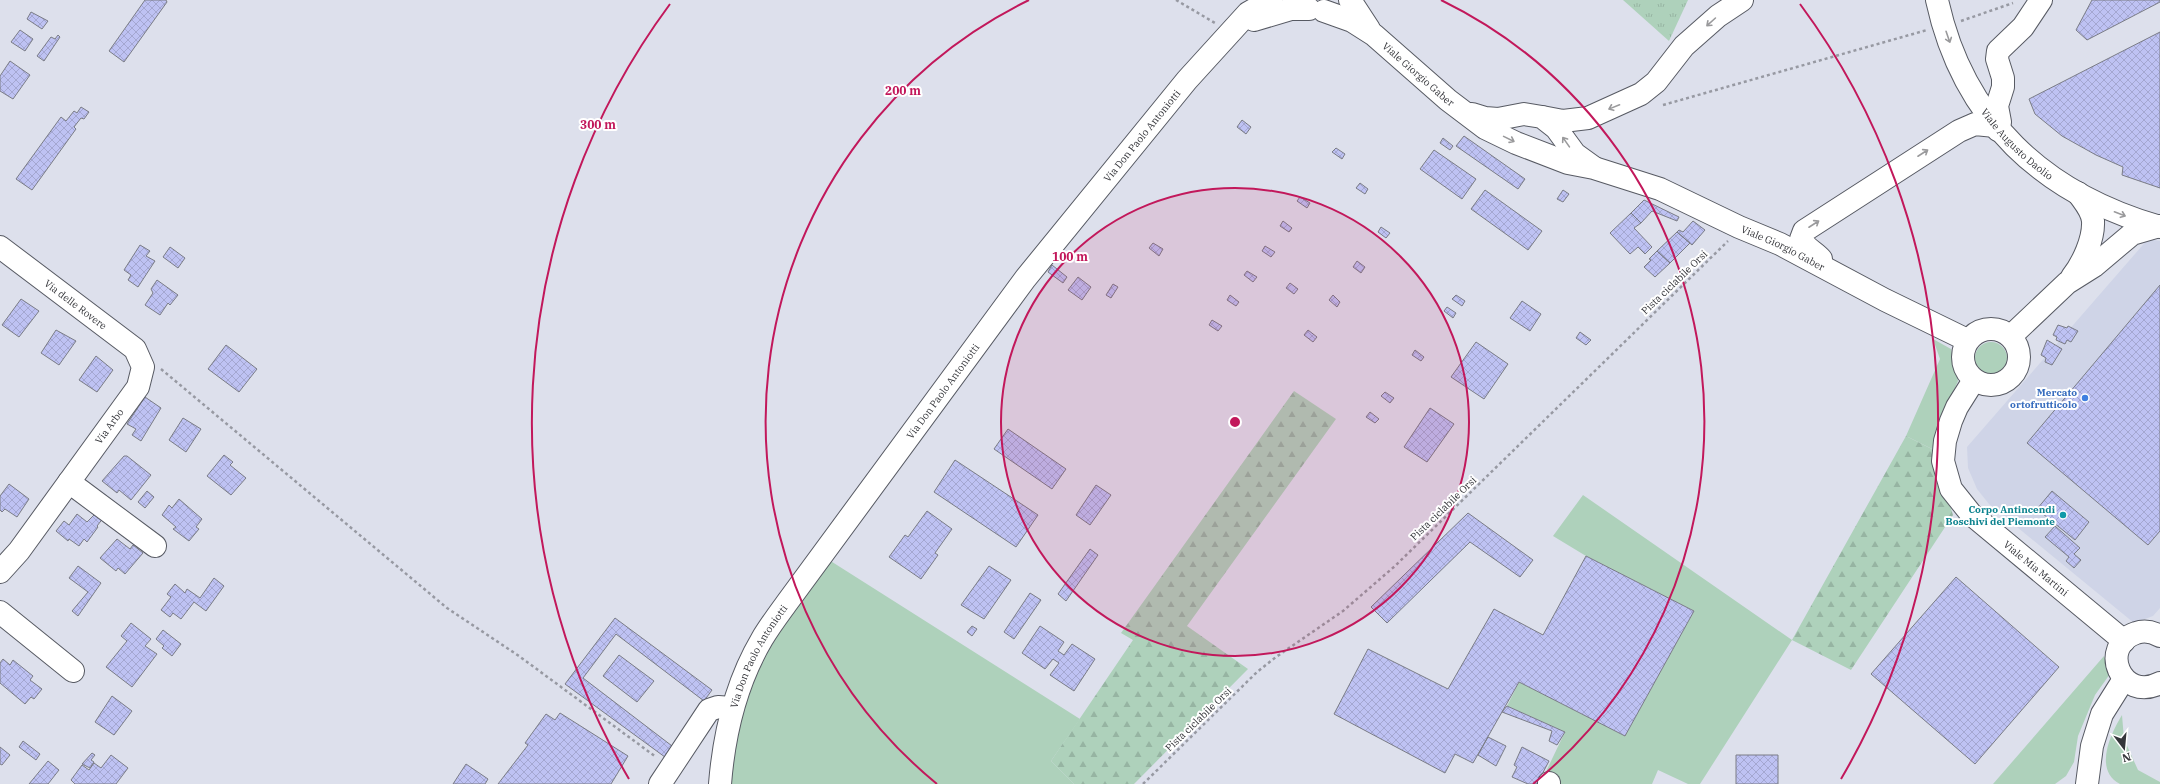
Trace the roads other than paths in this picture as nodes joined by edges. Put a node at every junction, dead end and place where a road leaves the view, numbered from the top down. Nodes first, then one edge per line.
1 (1271, 0) edge
2 (1350, 0) edge
3 (1742, 0) edge
4 (1937, 0) edge
5 (2041, 0) edge
6 (1318, 5) edge
7 (1230, 32) junction
8 (1374, 35) junction
9 (1464, 111) junction
10 (1542, 117) junction
11 (1997, 128) junction
12 (1594, 168) junction
13 (2078, 193) junction
14 (2159, 226) edge
15 (0, 247) edge
16 (1832, 272) junction
17 (2067, 283) junction
18 (2010, 336) junction
19 (1967, 340) junction
20 (143, 367) joint
21 (1974, 380) junction
22 (69, 482) junction
23 (155, 546) dead end
24 (0, 572) edge
25 (0, 612) edge
26 (2159, 633) edge
27 (2124, 641) junction
28 (73, 671) dead end
29 (2124, 679) junction
30 (2160, 683) edge
31 (719, 705) junction
32 (666, 776) edge
33 (720, 784) edge
34 (2087, 784) edge

1 - 7 street, Via Don Paolo Antoniotti
2 - 8 street, Viale Giorgio Gaber
3 -> 10 street
4 -> 11 street, Viale Augusto Daolio
5 - 11 street
6 - 7 street, Via Don Paolo Antoniotti
6 - 8 street, Viale Giorgio Gaber
7 - 31 street, Via Don Paolo Antoniotti
8 - 9 street, Viale Giorgio Gaber
9 - 10 street, Viale Giorgio Gaber
9 -> 12 street, Viale Giorgio Gaber
12 -> 10 street, Viale Giorgio Gaber
11 - 13 street, Viale Augusto Daolio
16 -> 11 street
12 - 16 street, Viale Giorgio Gaber
13 -> 14 street, Viale Augusto Daolio
13 - 17 street
14 - 17 street
15 - 20 street, Via delle Rovere
16 - 19 street, Viale Giorgio Gaber
17 - 18 street
18 - 19 street
18 - 21 street
19 - 21 street
20 - 22 street, Via Arbo
21 - 27 street, Viale Mia Martini
22 - 23 street
22 - 24 street, Via Arbo
25 - 28 street
26 - 27 street
27 - 29 street
29 - 30 street
29 - 34 street
31 - 32 street
31 - 33 street, Via Don Paolo Antoniotti

